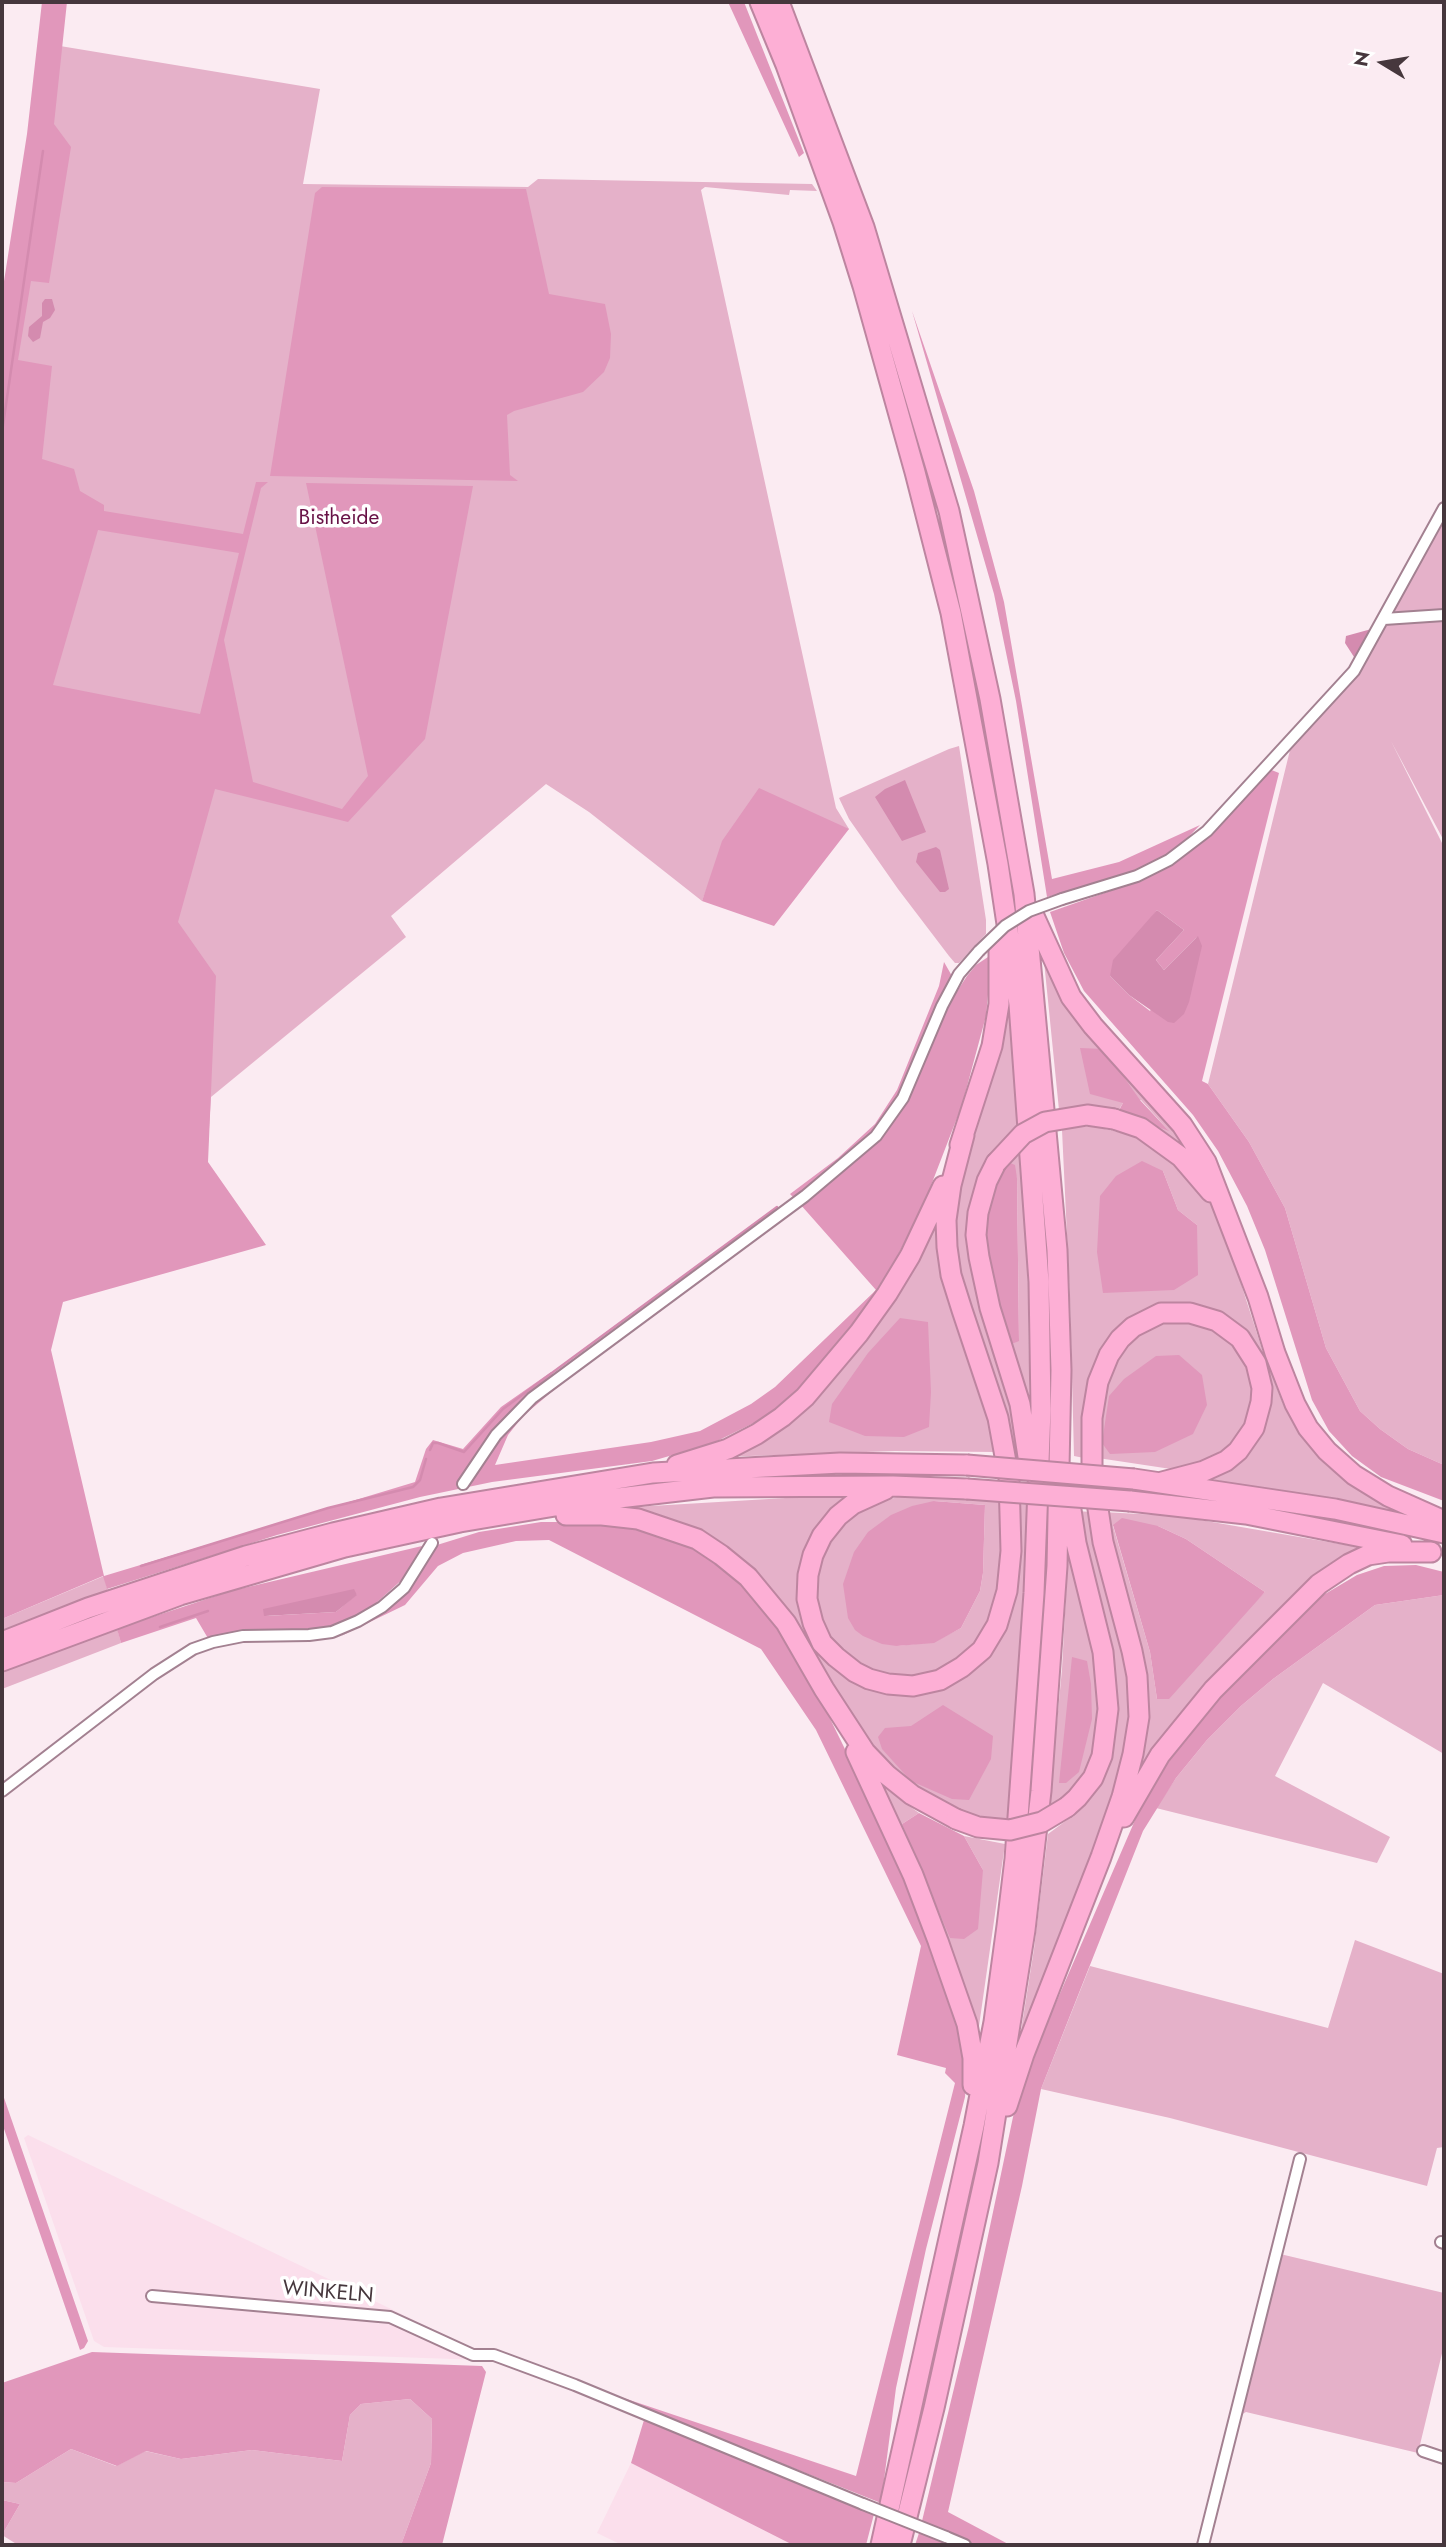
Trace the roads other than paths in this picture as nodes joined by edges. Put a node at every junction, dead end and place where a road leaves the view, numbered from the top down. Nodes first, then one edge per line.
1 (760, 2) edge
2 (779, 2) edge
3 (1444, 508) edge
4 (1444, 615) edge
5 (1384, 619) junction
6 (999, 864) junction
7 (1024, 894) junction
8 (964, 1135) junction
9 (1228, 1215) junction
10 (1060, 1437) junction
11 (653, 1473) junction
12 (1162, 1482) junction
13 (463, 1484) dead end
14 (893, 1486) junction
15 (1036, 1514) junction
16 (1444, 1521) edge
17 (460, 1522) junction
18 (1444, 1533) edge
19 (432, 1543) dead end
20 (1438, 1553) edge
21 (2, 1642) edge
22 (2, 1661) edge
23 (824, 1689) junction
24 (2, 1791) edge
25 (1101, 1857) junction
26 (974, 2126) junction
27 (1300, 2159) dead end
28 (988, 2163) junction
29 (152, 2297) dead end
30 (1423, 2451) dead end
31 (1444, 2458) edge
32 (881, 2545) edge
33 (900, 2545) edge
34 (965, 2545) edge
35 (1203, 2545) edge

1 - 6 highway
2 - 7 highway
3 - 5 street
4 - 5 street
5 - 13 street, bridge
6 - 8 highway
6 - 15 highway
7 - 9 highway
7 - 10 highway
8 - 11 highway
8 - 14 highway
9 - 15 highway, bridge
9 - 16 highway
10 - 23 highway, bridge
10 - 28 highway
11 - 12 highway, bridge
11 - 21 highway
12 - 18 highway
12 - 25 highway
14 - 17 highway
14 - 20 highway, bridge
15 - 26 highway
17 - 22 highway
17 - 23 highway
19 - 24 street
20 - 25 highway
23 - 26 highway
25 - 28 highway
26 - 32 highway
27 - 35 street
28 - 33 highway
29 - 34 street, WINKELN, bridge
30 - 31 street

